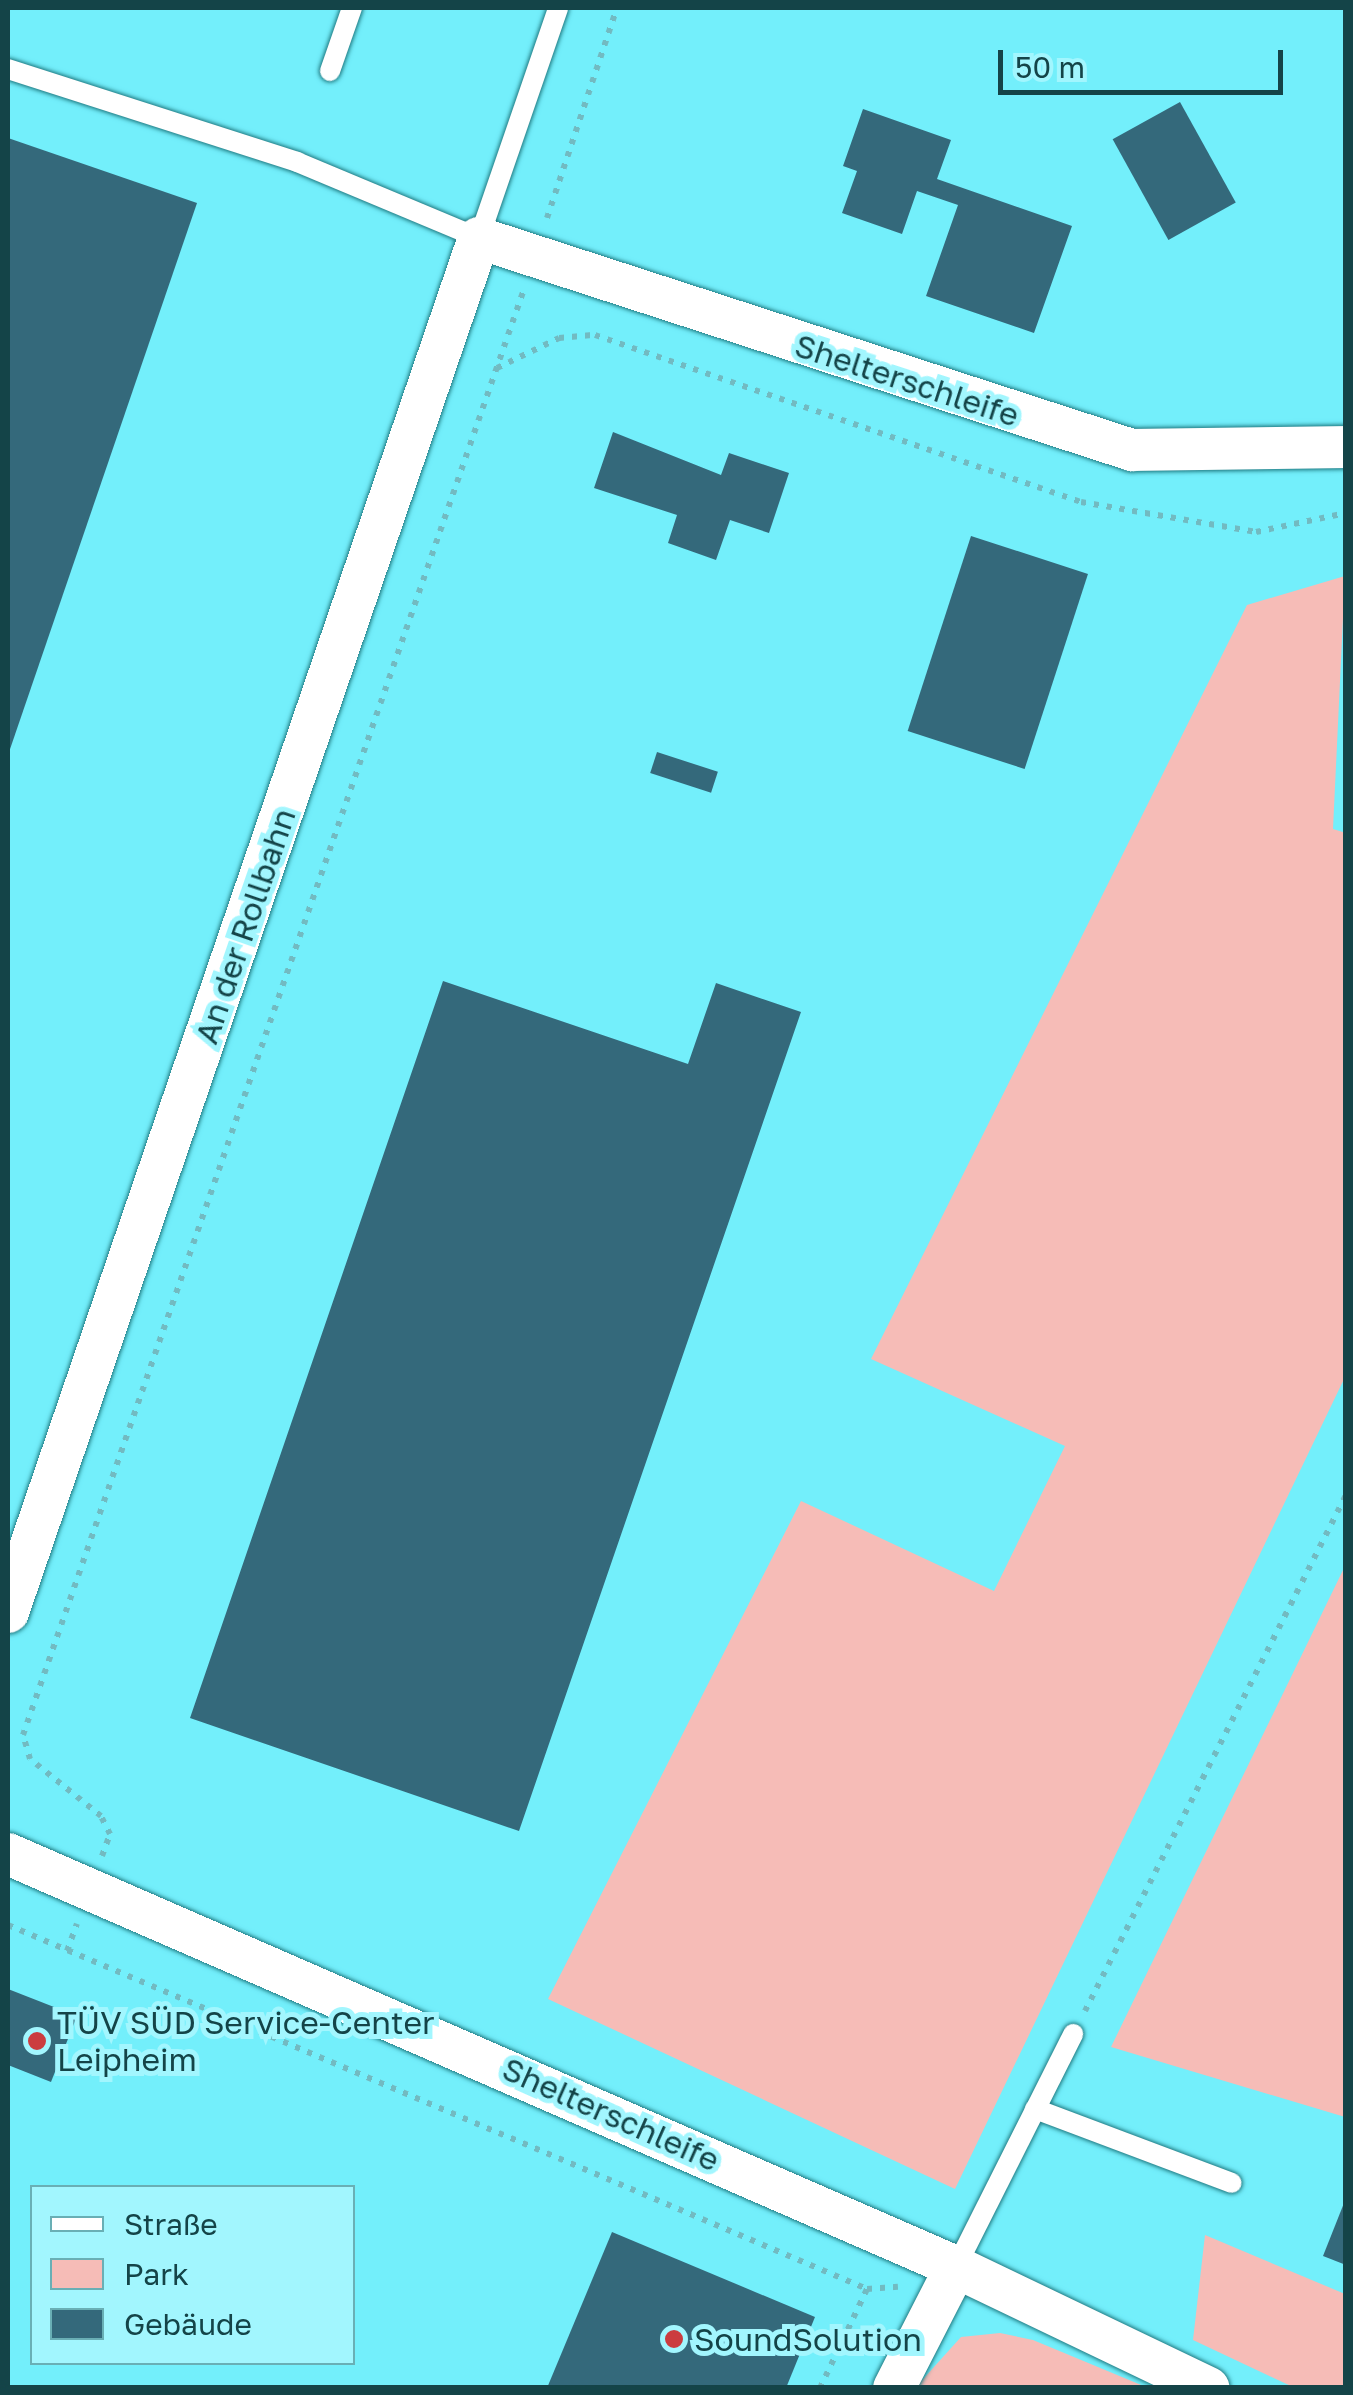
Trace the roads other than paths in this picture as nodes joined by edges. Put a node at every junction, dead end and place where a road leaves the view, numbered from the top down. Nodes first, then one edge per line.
1 (352, 8) edge
2 (558, 8) edge
3 (8, 69) edge
4 (330, 71) dead end
5 (479, 238) junction
6 (1346, 448) edge
7 (8, 1612) edge
8 (8, 1854) edge
9 (1073, 2034) road end
10 (1035, 2109) junction
11 (1232, 2183) dead end
12 (951, 2276) junction
13 (894, 2388) edge
14 (1210, 2388) edge

1 - 4 lane
2 - 5 lane
3 - 5 lane
5 - 6 street, Shelterschleife
5 - 7 street, An der Rollbahn
8 - 12 street, Shelterschleife
9 - 10 lane
10 - 11 lane
10 - 12 lane
12 - 13 street
12 - 14 street, Shelterschleife

